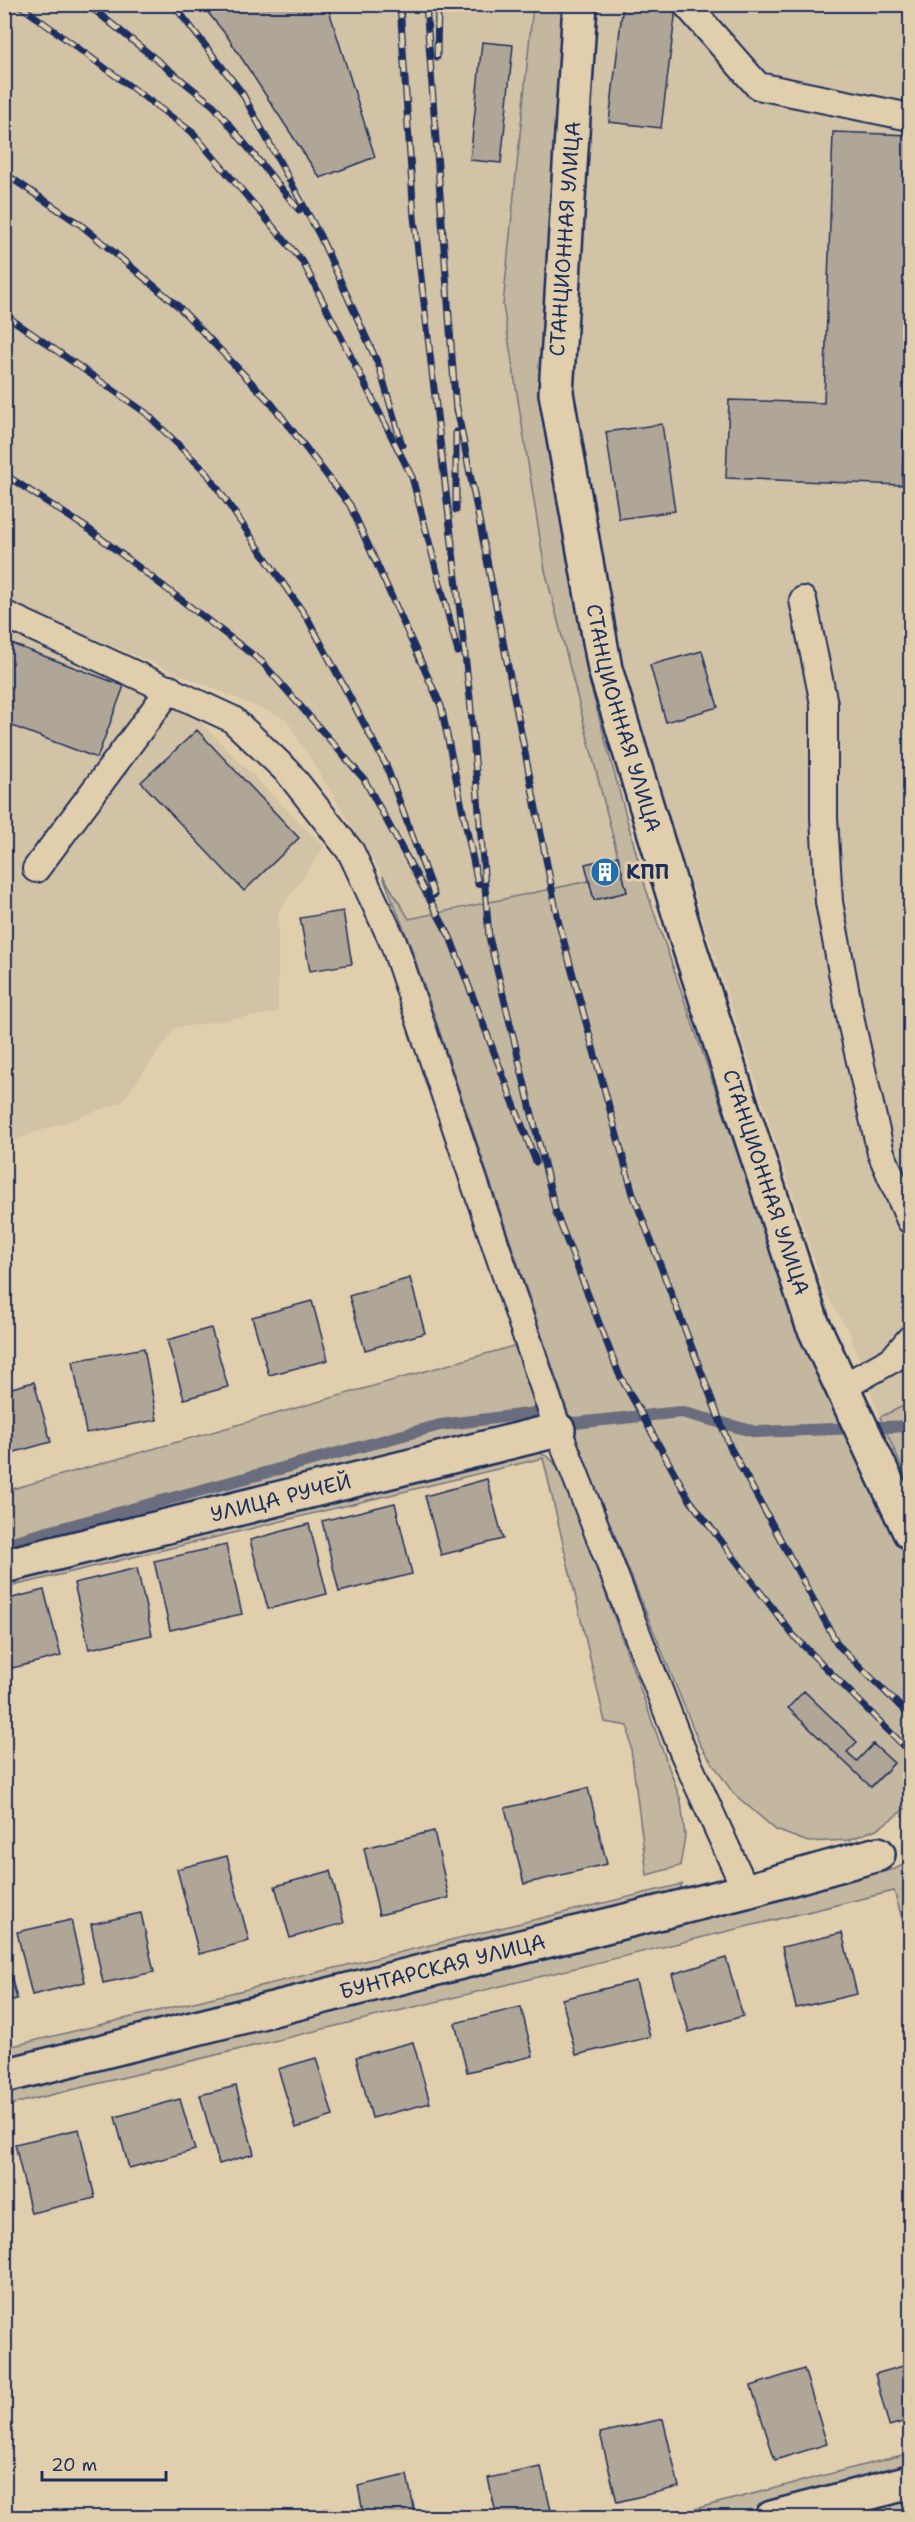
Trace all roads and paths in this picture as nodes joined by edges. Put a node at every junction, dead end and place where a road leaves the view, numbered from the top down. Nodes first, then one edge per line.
1 (580, 4) edge
2 (686, 4) edge
3 (910, 117) edge
4 (803, 600) dead end
5 (4, 614) edge
6 (170, 689) junction
7 (36, 869) dead end
8 (910, 1220) edge
9 (910, 1339) edge
10 (843, 1387) junction
11 (558, 1430) junction
12 (910, 1532) edge
13 (4, 1566) edge
14 (878, 1854) dead end
15 (746, 1891) junction
16 (4, 2076) edge
17 (910, 2482) edge
18 (772, 2517) edge

1 - 10 street, СТАНЦИОННАЯ УЛИЦА
2 - 3 lane
4 - 8 lane
5 - 6 lane
6 - 7 lane
6 - 11 lane
9 - 10 lane
10 - 12 street, СТАНЦИОННАЯ УЛИЦА
11 - 13 street, УЛИЦА РУЧЕЙ
11 - 15 lane
14 - 15 street, БУНТАРСКАЯ УЛИЦА
15 - 16 street, БУНТАРСКАЯ УЛИЦА
17 - 18 street

